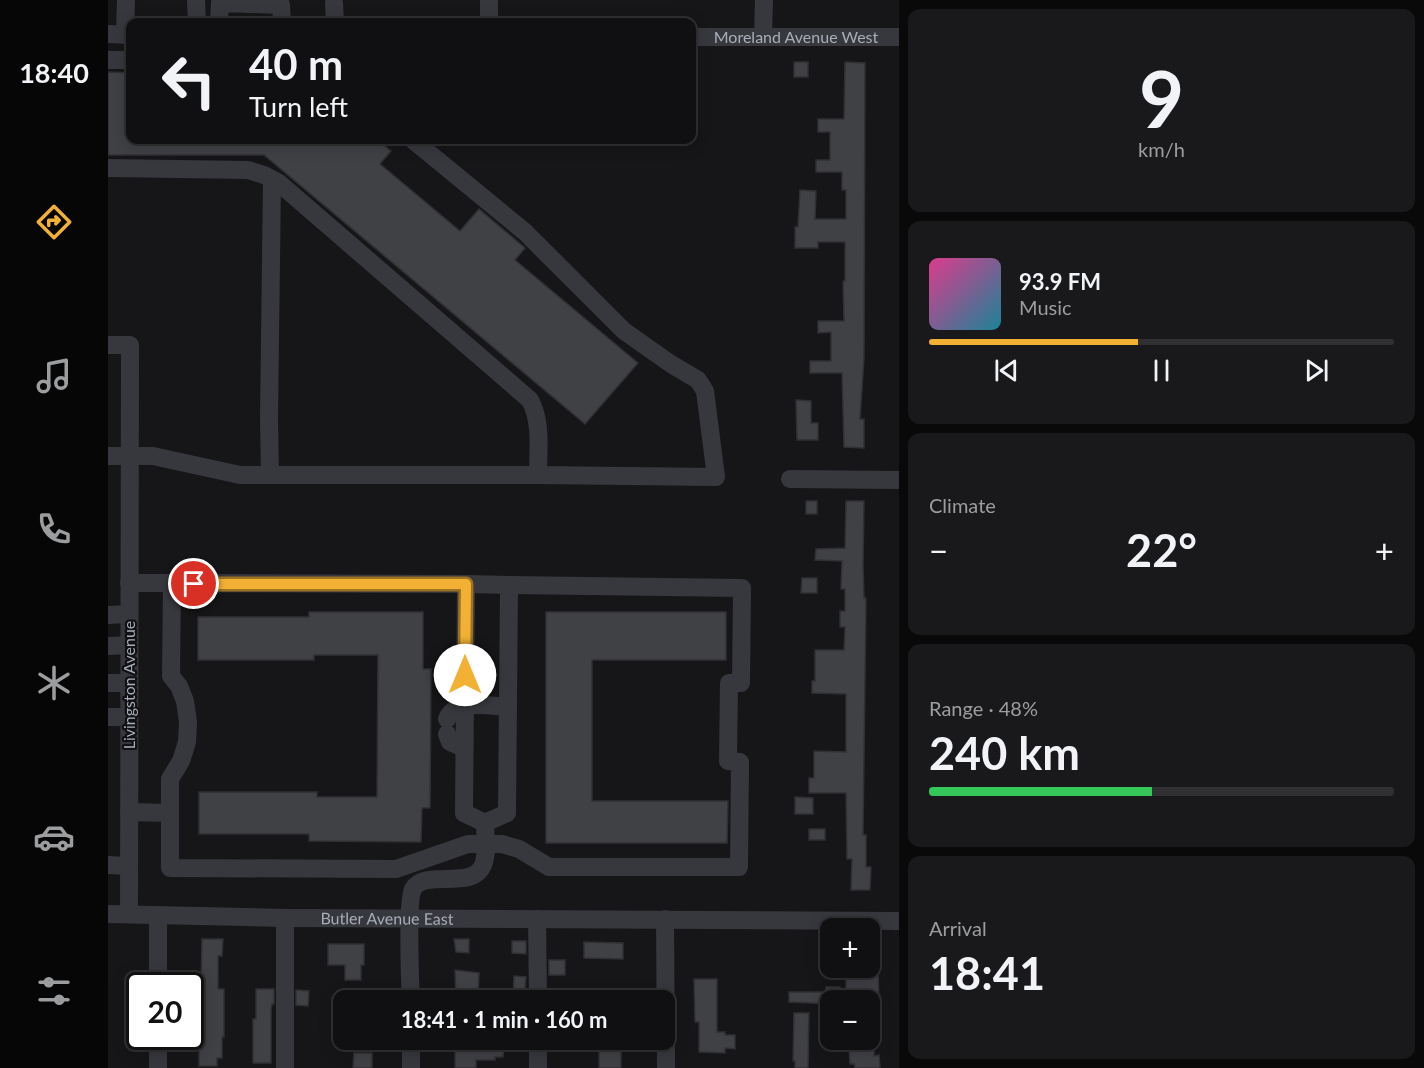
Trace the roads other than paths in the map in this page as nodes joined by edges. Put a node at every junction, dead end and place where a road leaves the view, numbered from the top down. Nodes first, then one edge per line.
1 (126, 0) edge
2 (196, 0) edge
3 (489, 0) edge
4 (764, 0) edge
5 (334, 3) dead end
6 (197, 18) edge
7 (219, 18) edge
8 (282, 18) edge
9 (335, 18) edge
10 (489, 18) edge
11 (121, 35) edge
12 (696, 37) edge
13 (763, 37) junction
14 (899, 37) edge
15 (108, 60) edge
16 (126, 60) edge
17 (418, 144) edge
18 (108, 168) edge
19 (272, 180) junction
20 (108, 345) edge
21 (108, 456) edge
22 (129, 456) junction
23 (270, 475) junction
24 (538, 475) junction
25 (790, 479) dead end
26 (899, 480) edge
27 (129, 583) junction
28 (172, 583) junction
29 (466, 584) junction
30 (509, 585) junction
31 (129, 614) junction
32 (108, 615) edge
33 (129, 645) junction
34 (108, 646) edge
35 (108, 683) edge
36 (129, 683) junction
37 (465, 706) junction
38 (508, 707) junction
39 (108, 717) edge
40 (129, 717) junction
41 (464, 748) junction
42 (129, 812) junction
43 (170, 813) junction
44 (485, 824) junction
45 (485, 844) junction
46 (108, 865) edge
47 (129, 866) junction
48 (108, 914) edge
49 (129, 914) junction
50 (158, 916) junction
51 (285, 918) junction
52 (410, 918) junction
53 (537, 919) junction
54 (665, 919) junction
55 (899, 921) edge
56 (158, 972) edge
57 (411, 990) edge
58 (538, 990) edge
59 (158, 1050) edge
60 (411, 1050) edge
61 (538, 1050) edge
62 (158, 1068) edge
63 (285, 1068) edge
64 (411, 1068) edge
65 (538, 1068) edge
66 (666, 1068) edge

1 - 11 street
2 - 6 street
3 - 10 street
4 - 13 street
5 - 9 street
7 - 8 street
12 - 13 street, Moreland Avenue West
13 - 14 street, Moreland Avenue West
15 - 16 street
17 - 24 street
18 - 19 street
19 - 23 street
19 - 24 street
20 - 22 street, Livingston Avenue
21 - 22 street
22 - 23 street
22 - 27 street, Livingston Avenue
23 - 24 street
25 - 26 street
27 - 28 street
27 - 31 street, Livingston Avenue
28 - 29 street
28 - 43 street
29 - 30 street
29 - 37 street
30 - 38 street
30 - 45 street
31 - 32 street
31 - 33 street, Livingston Avenue
33 - 34 street
33 - 36 street, Livingston Avenue
35 - 36 street
36 - 40 street, Livingston Avenue
37 - 38 street
37 - 41 street
37 - 41 street
38 - 44 street
39 - 40 street
40 - 42 street, Livingston Avenue
41 - 44 street
42 - 43 street
42 - 47 street, Livingston Avenue
43 - 45 street
44 - 45 street
45 - 52 street
46 - 47 street
47 - 49 street, Livingston Avenue
48 - 49 street, Butler Avenue East
49 - 50 street, Butler Avenue East
50 - 51 street, Butler Avenue East
50 - 56 street
51 - 52 street, Butler Avenue East
51 - 63 street
52 - 53 street, Butler Avenue East
52 - 57 street
53 - 54 street, Butler Avenue East
53 - 58 street
54 - 55 street, Butler Avenue East
54 - 66 street
59 - 62 street
60 - 64 street
61 - 65 street

